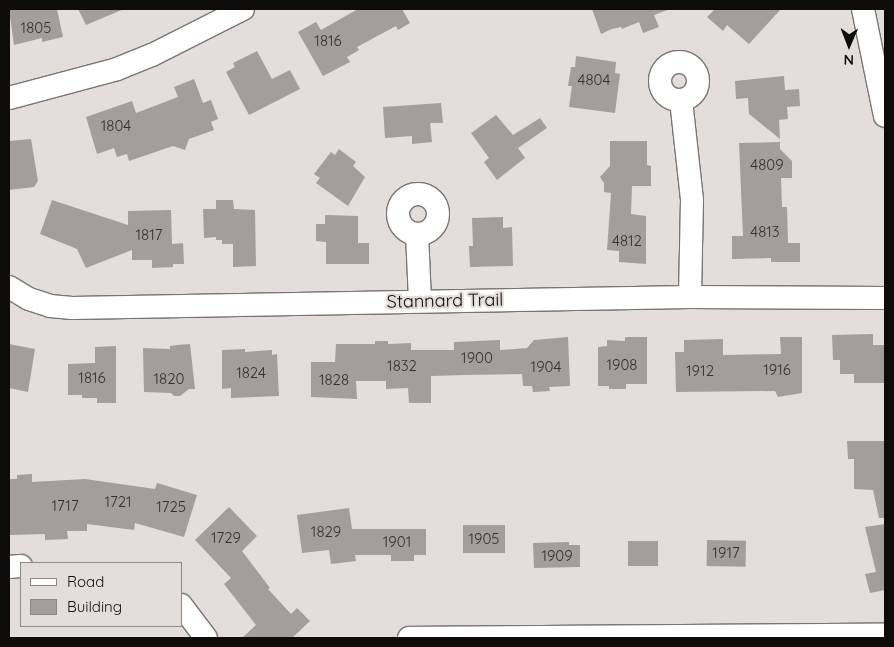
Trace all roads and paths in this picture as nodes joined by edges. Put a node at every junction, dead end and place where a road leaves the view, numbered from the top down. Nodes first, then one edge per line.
1 (242, 9) edge
2 (863, 9) edge
3 (9, 98) edge
4 (682, 100) dead end
5 (885, 116) edge
6 (417, 234) dead end
7 (9, 287) edge
8 (690, 297) junction
9 (885, 298) edge
10 (420, 301) junction
11 (182, 606) edge
12 (885, 635) edge
13 (206, 638) edge
14 (409, 638) edge

1 - 3 street
2 - 5 street
4 - 8 street
6 - 10 street
7 - 10 street, Stannard Trail
8 - 9 street, Stannard Trail
8 - 10 street, Stannard Trail
11 - 13 street
12 - 14 street

